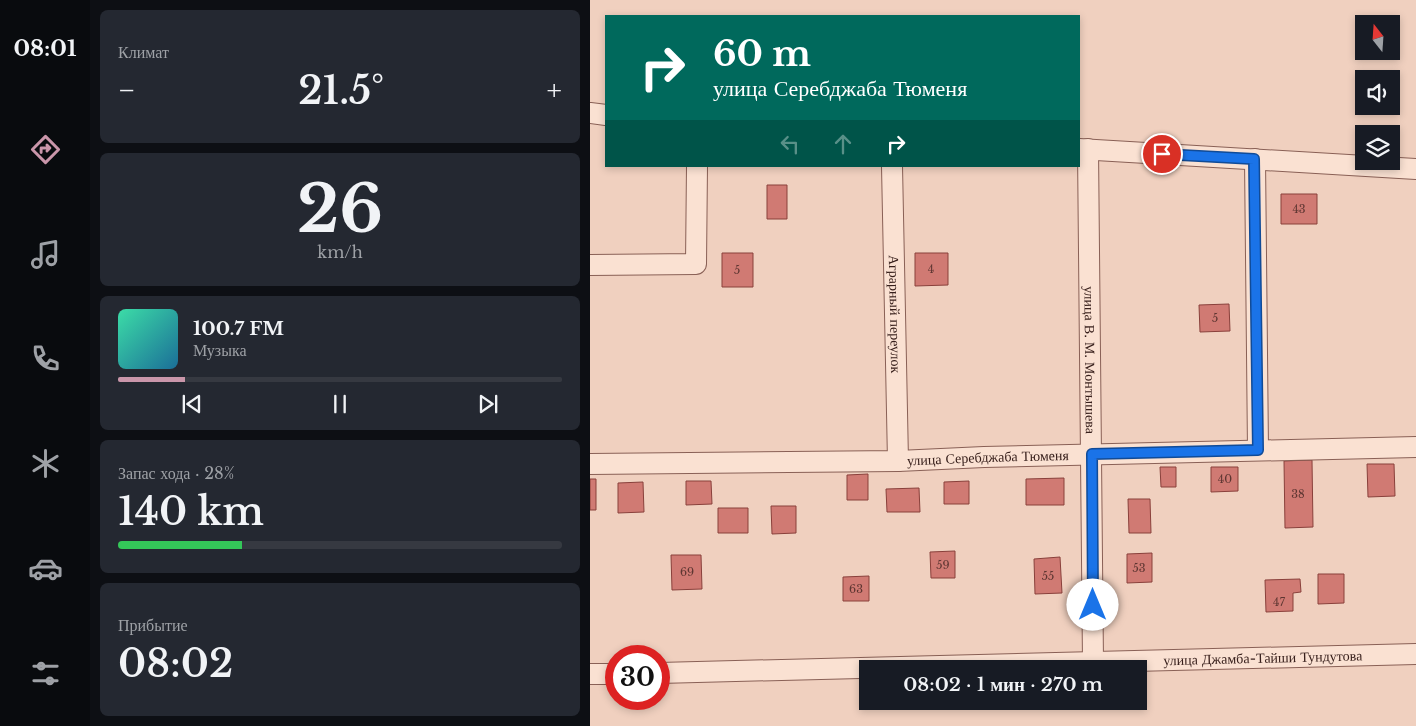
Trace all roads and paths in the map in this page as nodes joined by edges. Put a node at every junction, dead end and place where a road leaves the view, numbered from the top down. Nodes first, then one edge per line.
1 (590, 113) edge
2 (605, 115) edge
3 (1083, 149) edge
4 (1254, 159) junction
5 (697, 167) edge
6 (892, 167) edge
7 (1416, 169) edge
8 (590, 265) edge
9 (1416, 446) edge
10 (1258, 450) junction
11 (1092, 454) junction
12 (898, 461) junction
13 (590, 464) edge
14 (1416, 654) edge
15 (1094, 660) edge
16 (1147, 661) edge
17 (859, 668) edge
18 (670, 673) edge
19 (590, 674) edge
20 (605, 674) edge

1 - 2 street
3 - 4 street
3 - 11 street, улица В. М. Монтышева
4 - 7 street
4 - 10 street
5 - 8 street
6 - 12 street, Аграрный переулок
9 - 10 street, улица Серебджаба Тюменя
10 - 11 street, улица Серебджаба Тюменя
11 - 12 street, улица Серебджаба Тюменя
11 - 15 street, улица В. М. Монтышева
12 - 13 street, улица Серебджаба Тюменя
14 - 16 street, улица Джамба-Тайши Тундутова
17 - 18 street, улица Джамба-Тайши Тундутова
19 - 20 street

